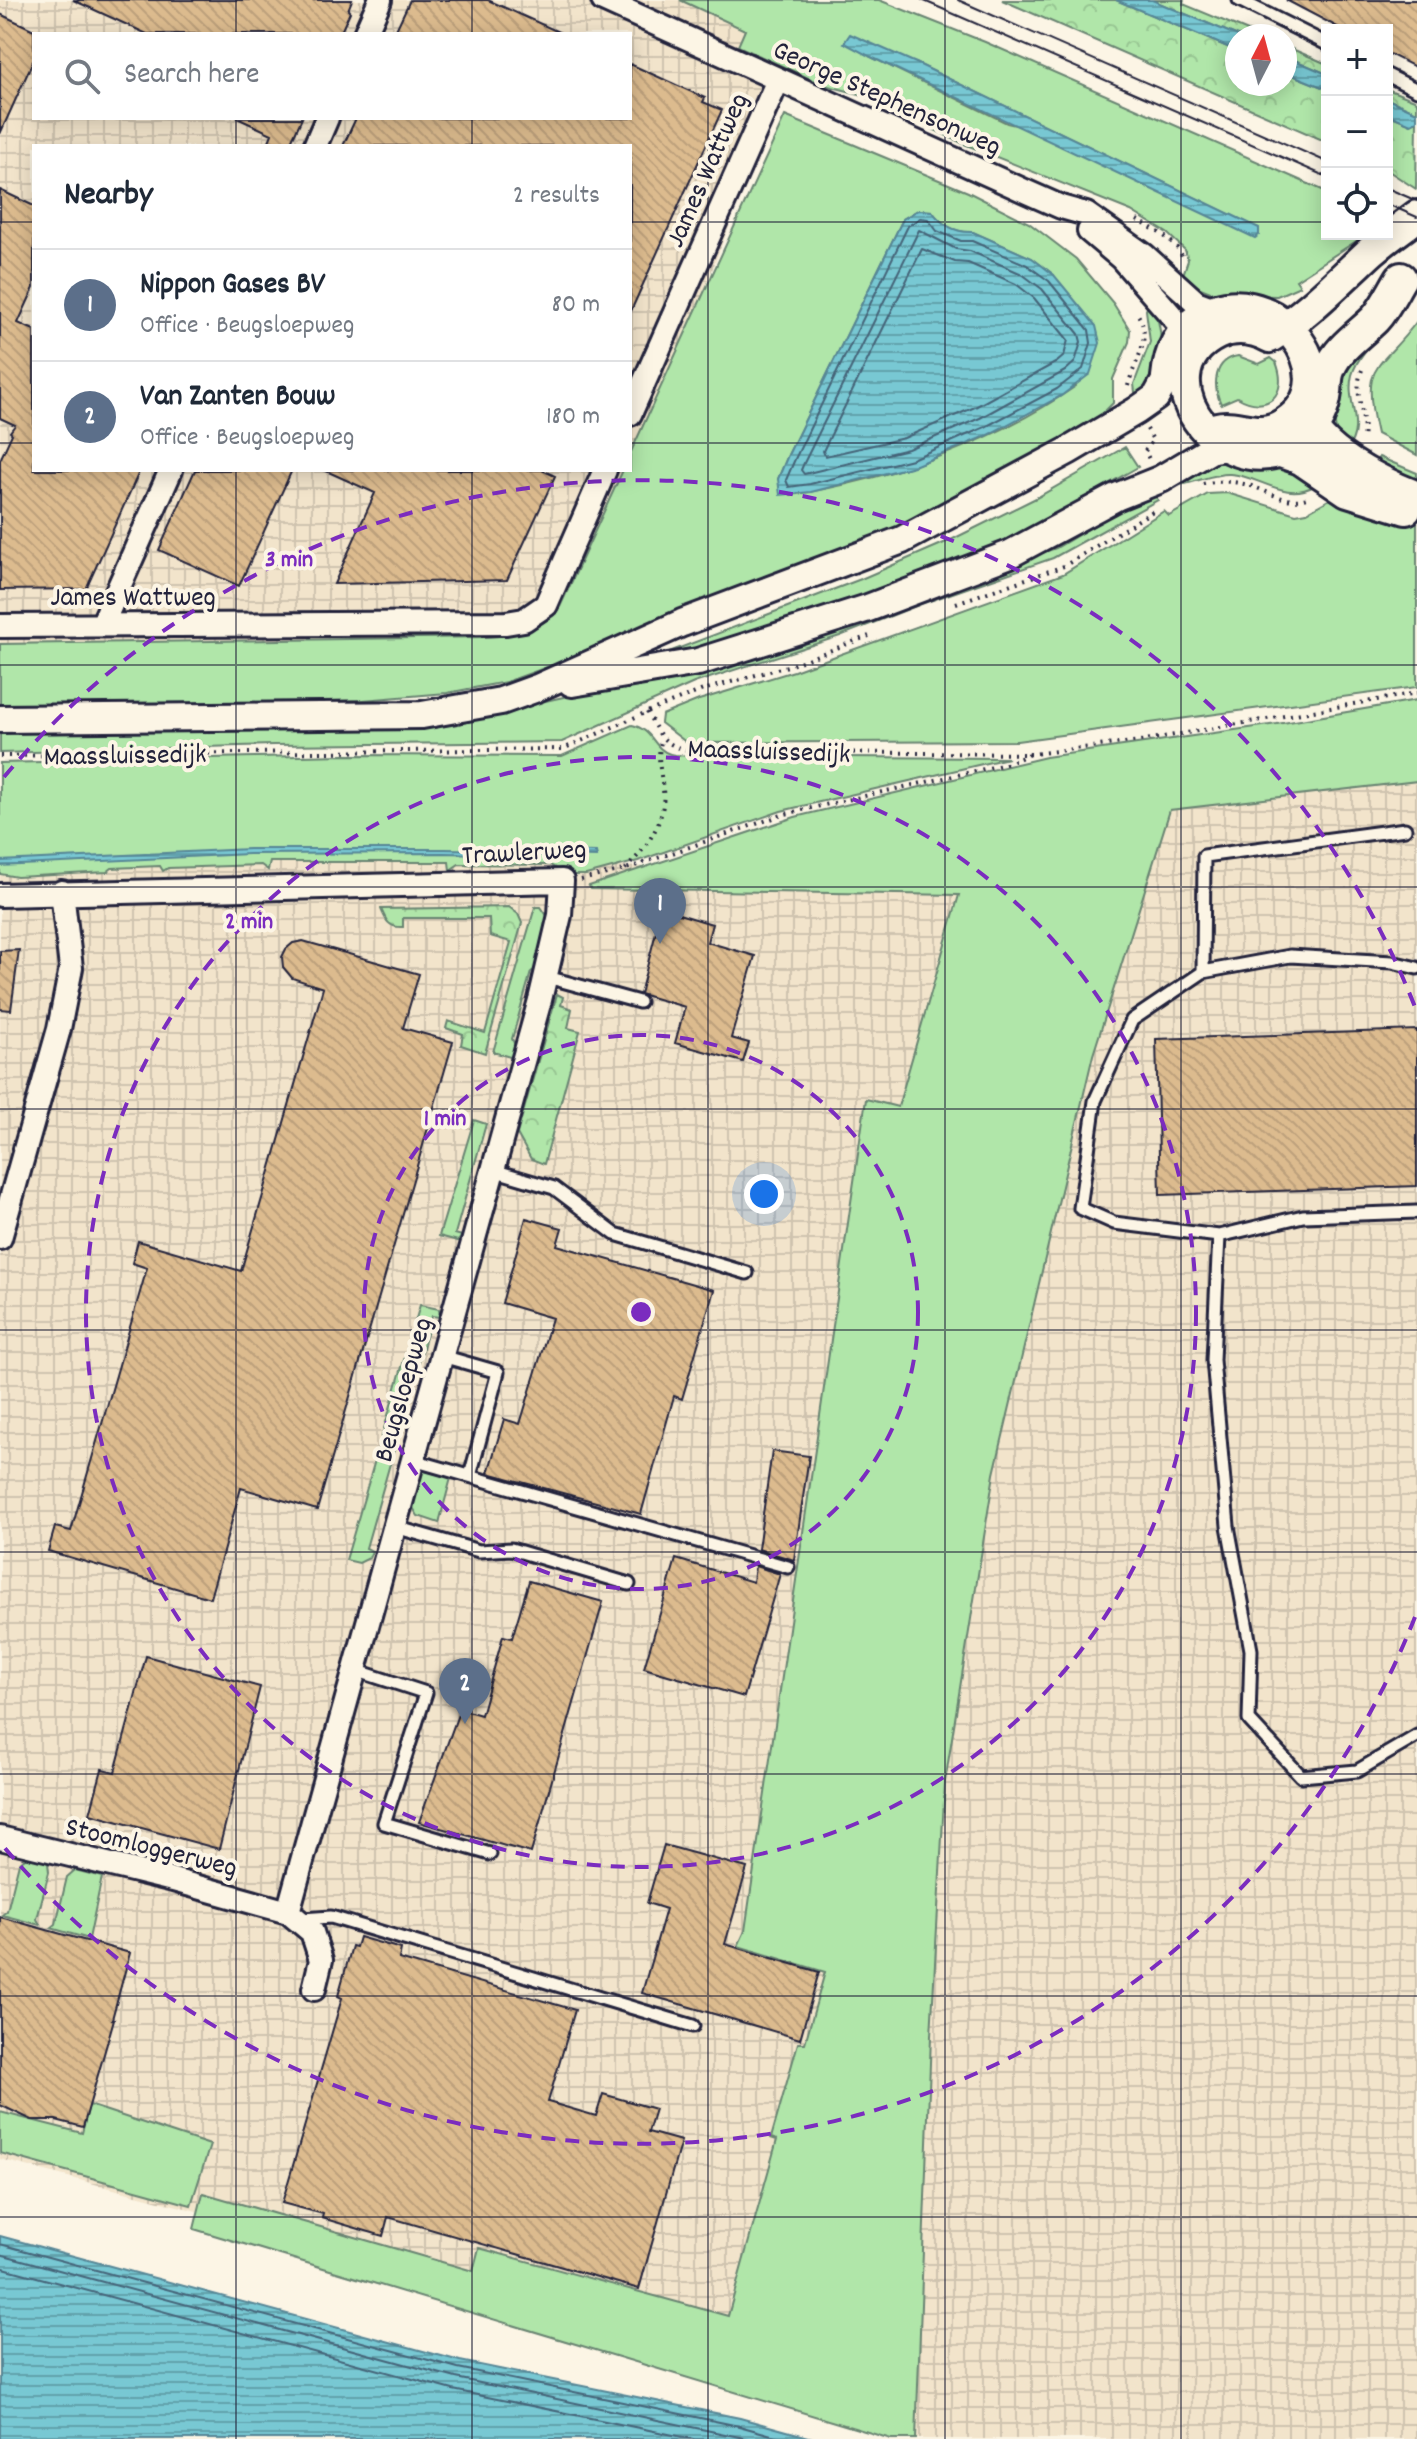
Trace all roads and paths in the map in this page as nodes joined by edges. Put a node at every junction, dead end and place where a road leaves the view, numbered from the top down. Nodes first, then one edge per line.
1 (380, 0) edge
2 (603, 0) edge
3 (1239, 0) edge
4 (366, 32) edge
5 (1321, 41) edge
6 (1393, 78) edge
7 (778, 80) junction
8 (1417, 90) edge
9 (326, 120) edge
10 (316, 144) edge
11 (1061, 207) junction
12 (1417, 216) edge
13 (1409, 270) edge
14 (1217, 310) junction
15 (1276, 320) junction
16 (1190, 342) junction
17 (1365, 361) dead end
18 (1319, 369) junction
19 (1177, 383) junction
20 (632, 409) edge
21 (1308, 415) junction
22 (1217, 440) junction
23 (1278, 451) junction
24 (1347, 460) junction
25 (170, 472) edge
26 (604, 472) edge
27 (1194, 487) dead end
28 (1417, 497) edge
29 (1417, 510) edge
30 (102, 625) junction
31 (0, 626) edge
32 (537, 688) junction
33 (1417, 693) edge
34 (0, 719) edge
35 (662, 738) junction
36 (1032, 754) junction
37 (0, 756) edge
38 (1405, 829) dead end
39 (623, 870) junction
40 (562, 881) junction
41 (62, 892) junction
42 (0, 895) edge
43 (1417, 968) edge
44 (1203, 972) junction
45 (547, 977) junction
46 (639, 1002) dead end
47 (493, 1170) junction
48 (1417, 1212) edge
49 (1219, 1236) junction
50 (0, 1238) edge
51 (747, 1273) dead end
52 (442, 1356) junction
53 (413, 1460) junction
54 (470, 1476) junction
55 (395, 1527) junction
56 (788, 1567) dead end
57 (629, 1584) dead end
58 (355, 1670) junction
59 (1417, 1736) edge
60 (0, 1838) edge
61 (490, 1854) dead end
62 (292, 1916) junction
63 (314, 1989) dead end
64 (693, 2026) dead end

1 - 4 street
2 - 7 street, George Stephensonweg
3 - 5 lane
6 - 8 lane
7 - 11 street, George Stephensonweg
7 - 20 street, James Wattweg
9 - 10 street
11 - 14 street, George Stephensonweg
11 - 16 street, George Stephensonweg
12 - 15 main road
13 - 18 main road
14 - 15 main road
14 - 16 main road
15 - 16 main road
15 - 18 main road
16 - 19 main road
17 - 24 path
18 - 21 main road
19 - 22 main road
19 - 32 street, Maassluissedijk
21 - 22 main road
21 - 23 main road
21 - 24 main road
22 - 23 main road
22 - 32 street, Maassluissedijk
23 - 24 main road
24 - 27 path
24 - 28 main road
24 - 29 main road
25 - 30 street
26 - 30 street, James Wattweg
30 - 31 street, James Wattweg
32 - 34 street, Maassluissedijk
33 - 36 path, Maassluissedijk
35 - 36 path, Maassluissedijk
35 - 37 path, Maassluissedijk
35 - 39 path
36 - 39 path, Trawlerweg
38 - 44 lane
39 - 40 path, Trawlerweg
40 - 41 street, Trawlerweg
40 - 45 street, Beugsloepweg
41 - 42 street, Trawlerweg
41 - 50 street
43 - 44 lane
44 - 49 lane
45 - 46 lane
45 - 47 street, Beugsloepweg
47 - 51 lane
47 - 52 street, Beugsloepweg
48 - 49 lane
49 - 59 lane
52 - 53 street, Beugsloepweg
52 - 54 lane
53 - 54 lane
53 - 55 street, Beugsloepweg
54 - 56 lane
55 - 57 lane
55 - 58 street, Beugsloepweg
58 - 61 lane
58 - 62 street, Beugsloepweg
60 - 62 street, Stoomloggerweg
62 - 63 street
62 - 64 lane

